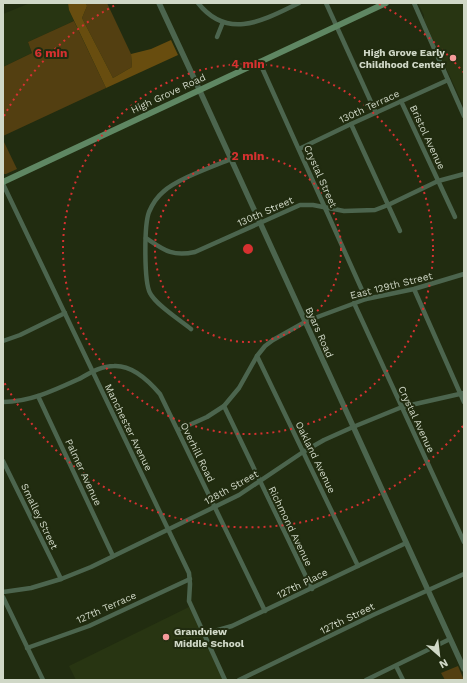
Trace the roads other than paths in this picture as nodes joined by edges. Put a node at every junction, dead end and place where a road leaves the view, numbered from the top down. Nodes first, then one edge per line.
1 (159, 3) edge
2 (198, 3) edge
3 (299, 3) edge
4 (326, 3) edge
5 (386, 3) edge
6 (414, 3) edge
7 (223, 22) junction
8 (336, 26) junction
9 (217, 37) dead end
10 (259, 61) junction
11 (448, 80) junction
12 (200, 89) junction
13 (401, 101) junction
14 (376, 113) junction
15 (464, 116) edge
16 (351, 124) junction
17 (299, 149) junction
18 (231, 158) junction
19 (464, 174) edge
20 (438, 181) junction
21 (3, 183) edge
22 (388, 205) junction
23 (326, 208) junction
24 (455, 217) dead end
25 (260, 222) junction
26 (400, 231) dead end
27 (146, 238) junction
28 (464, 274) edge
29 (414, 289) junction
30 (366, 299) junction
31 (354, 303) junction
32 (64, 313) junction
33 (305, 322) junction
34 (191, 329) dead end
35 (3, 341) edge
36 (257, 356) junction
37 (92, 372) junction
38 (462, 393) edge
39 (38, 396) junction
40 (3, 402) edge
41 (464, 402) edge
42 (224, 406) junction
43 (402, 407) junction
44 (353, 427) junction
45 (178, 430) junction
46 (303, 452) junction
47 (3, 461) edge
48 (260, 482) junction
49 (215, 507) junction
50 (168, 530) junction
51 (464, 542) edge
52 (406, 543) junction
53 (113, 556) junction
54 (358, 566) junction
55 (464, 574) edge
56 (61, 578) junction
57 (190, 579) junction
58 (312, 588) junction
59 (428, 590) junction
60 (3, 592) edge
61 (3, 597) edge
62 (265, 611) junction
63 (204, 634) junction
64 (450, 640) junction
65 (27, 648) junction
66 (396, 666) junction
67 (464, 669) edge
68 (43, 680) edge
69 (226, 680) edge
70 (239, 680) edge
71 (366, 680) edge
72 (403, 680) edge

1 - 12 street, Byars Road
2 - 7 street
3 - 7 street
4 - 8 street
5 - 8 main road, High Grove Road
6 - 11 street
7 - 9 street
8 - 10 main road, High Grove Road
8 - 14 street
10 - 12 main road, High Grove Road
10 - 17 street, Crystal Street
11 - 13 street, 130th Terrace
11 - 15 street
12 - 18 street, Byars Road
12 - 21 main road, High Grove Road
13 - 14 street, 130th Terrace
13 - 20 street, Bristol Avenue
14 - 16 street, 130th Terrace
16 - 17 street, 130th Terrace
16 - 22 street
17 - 23 street, Crystal Street
18 - 25 street, Byars Road
18 - 27 street
19 - 20 street, 130th Street
20 - 22 street, 130th Street
20 - 24 street, Bristol Avenue
21 - 32 street, Manchester Avenue
22 - 23 street, 130th Street
22 - 26 street
23 - 25 street, 130th Street
23 - 30 street, Crystal Street
25 - 27 street, 130th Street
25 - 33 street, Byars Road
27 - 34 street
28 - 29 street, East 129th Street
29 - 30 street, East 129th Street
29 - 38 street
30 - 31 street, East 129th Street
31 - 33 street, East 129th Street
31 - 43 street, Crystal Avenue
32 - 35 street
32 - 37 street, Manchester Avenue
33 - 36 street, East 129th Street
33 - 44 street, Byars Road
36 - 42 street, East 129th Street
36 - 46 street, Oakland Avenue
37 - 39 street, Overhill Road
37 - 45 street, Overhill Road
37 - 50 street, Manchester Avenue
38 - 41 street
38 - 43 street, 128th Street
39 - 40 street, Overhill Road
39 - 53 street, Palmer Avenue
42 - 45 street, East 129th Street
42 - 48 street, Richmond Avenue
43 - 44 street, 128th Street
43 - 51 street, Crystal Avenue
44 - 46 street, 128th Street
44 - 52 street, Byars Road
45 - 49 street, Overhill Road
46 - 48 street, 128th Street
46 - 54 street, Oakland Avenue
47 - 56 street, Smalley Street
48 - 49 street, 128th Street
48 - 58 street, Richmond Avenue
49 - 50 street, 128th Street
49 - 62 street, Overhill Road
50 - 53 street, 128th Street
50 - 57 street, Manchester Avenue
52 - 54 street, 127th Place
52 - 59 street, Byars Road
53 - 56 street, 128th Street
54 - 58 street, 127th Place
55 - 59 street, 127th Street
56 - 60 street, 128th Street
57 - 63 street, Manchester Avenue
57 - 65 street, 127th Terrace
58 - 62 street, 127th Place
59 - 64 street, Byars Road
59 - 70 street, 127th Street
61 - 65 street
62 - 63 street, 127th Place
63 - 69 street, Manchester Avenue
64 - 66 street
64 - 67 street, Byars Road
65 - 68 street
66 - 71 street
66 - 72 street

